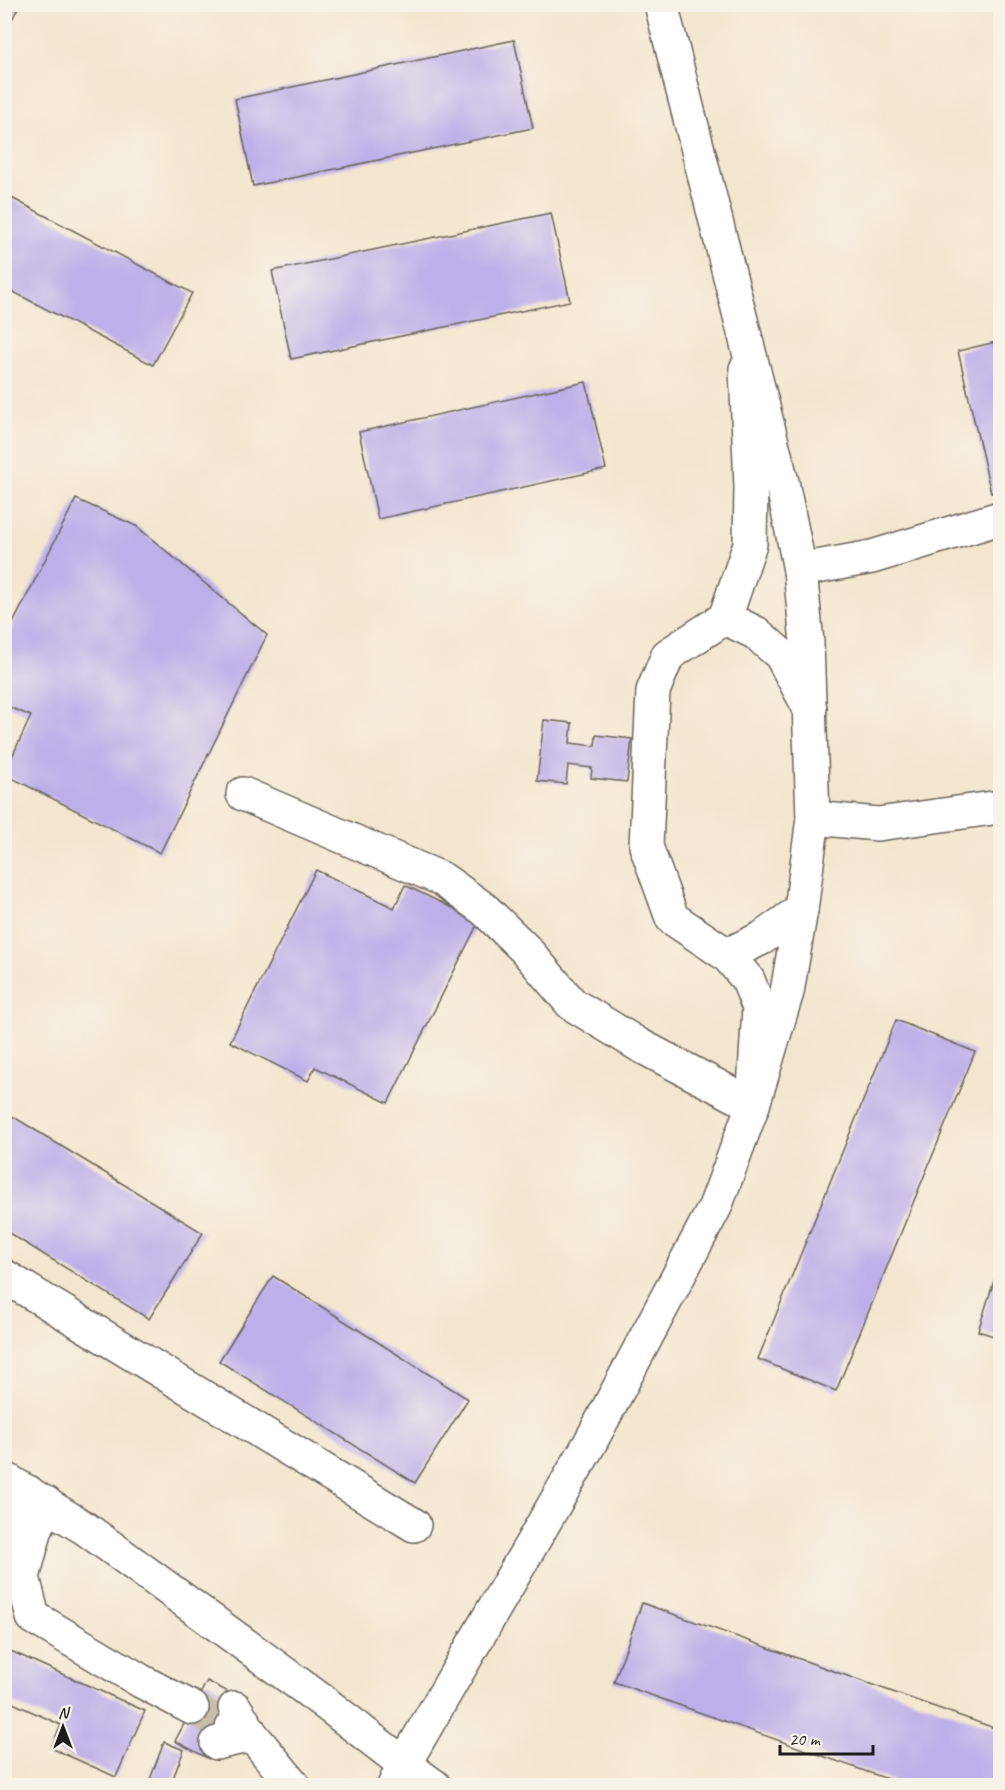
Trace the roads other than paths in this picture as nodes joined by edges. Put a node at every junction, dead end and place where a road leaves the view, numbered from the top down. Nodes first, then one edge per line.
1 (661, 4) edge
2 (745, 340) junction
3 (1000, 518) edge
4 (800, 570) junction
5 (725, 618) junction
6 (810, 710) junction
7 (243, 794) dead end
8 (1000, 807) edge
9 (813, 818) junction
10 (801, 910) junction
11 (727, 955) junction
12 (753, 1105) junction
13 (4, 1276) edge
14 (26, 1491) edge
15 (414, 1525) dead end
16 (4, 1541) edge
17 (192, 1708) tunnel mouth
18 (232, 1728) tunnel mouth
19 (399, 1775) edge
20 (294, 1785) edge
21 (434, 1785) edge

1 - 2 main road
2 - 4 main road
2 - 5 main road
3 - 4 main road
4 - 6 main road
5 - 6 main road
5 - 11 main road
6 - 9 main road
7 - 12 main road
8 - 9 main road
9 - 10 main road
10 - 11 main road
10 - 12 main road
11 - 12 main road
12 - 19 main road
13 - 15 main road
14 - 16 main road
14 - 17 main road
14 - 19 main road
18 - 20 main road
19 - 21 main road

